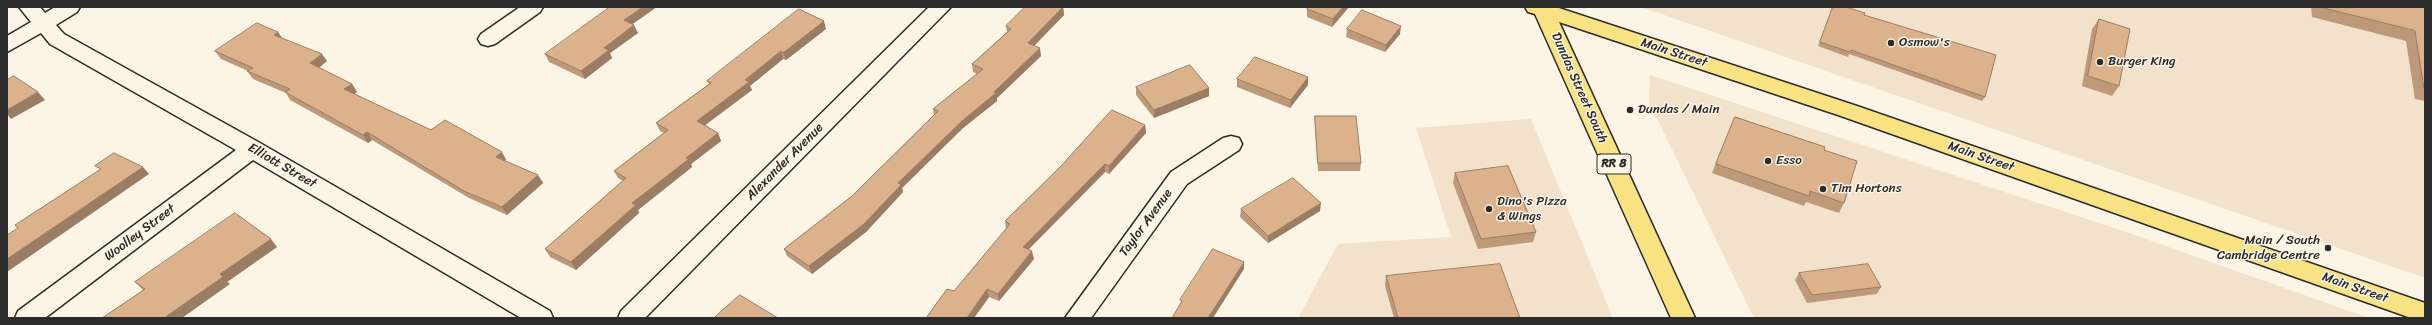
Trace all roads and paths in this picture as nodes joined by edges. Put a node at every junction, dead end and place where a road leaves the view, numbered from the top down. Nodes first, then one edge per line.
1 (70, 7) edge
2 (533, 7) edge
3 (941, 7) edge
4 (1540, 8) edge
5 (37, 15) edge
6 (488, 39) dead end
7 (7, 45) edge
8 (1231, 144) dead end
9 (252, 149) junction
10 (2425, 313) edge
11 (27, 318) edge
12 (542, 318) edge
13 (630, 318) edge
14 (1077, 318) edge
15 (1683, 318) edge

1 - 5 street
2 - 6 street
3 - 13 street, Alexander Avenue
4 - 10 main road, Main Street
4 - 15 main road, Dundas Street South / RR 8
5 - 7 street
5 - 9 street, Elliott Street
8 - 14 street, Taylor Avenue
9 - 11 street, Woolley Street
9 - 12 street, Elliott Street

